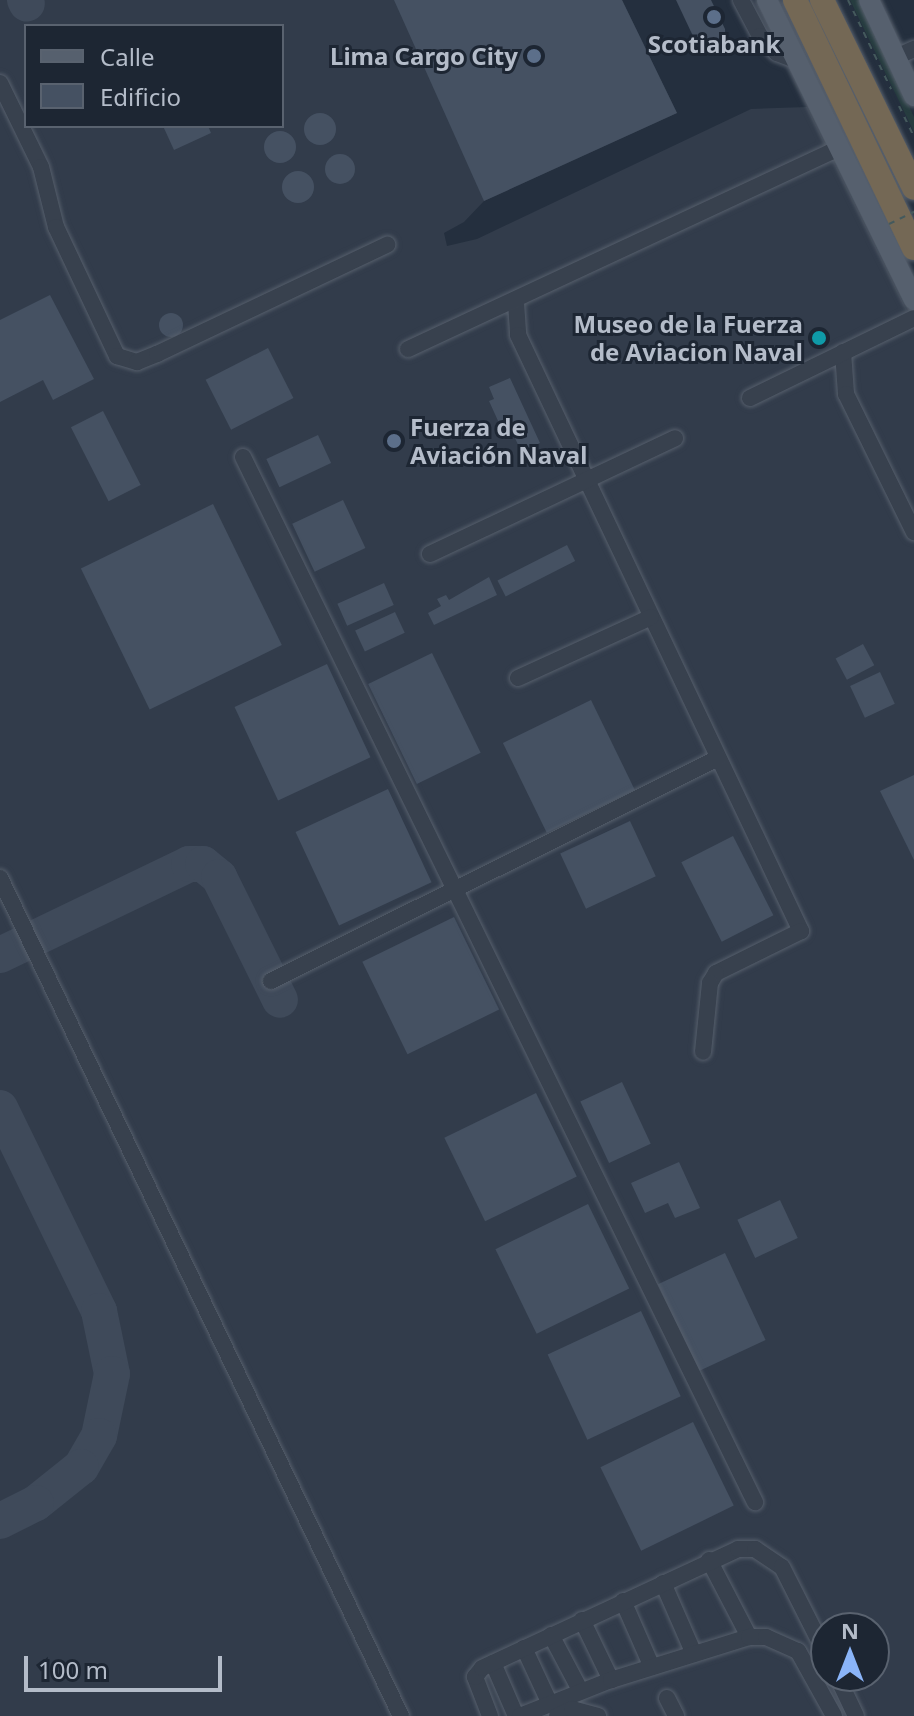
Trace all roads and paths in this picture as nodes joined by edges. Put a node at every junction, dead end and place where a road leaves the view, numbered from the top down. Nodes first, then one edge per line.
1 (741, 0) edge
2 (767, 0) edge
3 (795, 0) edge
4 (822, 0) edge
5 (848, 0) edge
6 (869, 0) edge
7 (905, 53) edge
8 (798, 61) junction
9 (0, 83) edge
10 (914, 96) edge
11 (914, 137) edge
12 (840, 148) junction
13 (914, 188) edge
14 (914, 212) edge
15 (889, 224) dead end
16 (387, 245) dead end
17 (914, 248) edge
18 (914, 300) edge
19 (516, 303) junction
20 (914, 318) edge
21 (408, 349) dead end
22 (843, 352) junction
23 (750, 398) dead end
24 (675, 438) dead end
25 (243, 457) dead end
26 (585, 479) junction
27 (914, 532) edge
28 (430, 554) dead end
29 (651, 617) junction
30 (518, 678) dead end
31 (718, 758) junction
32 (0, 878) edge
33 (454, 890) junction
34 (271, 981) dead end
35 (703, 1052) dead end
36 (755, 1502) dead end
37 (709, 1560) junction
38 (663, 1583) junction
39 (623, 1601) junction
40 (582, 1620) junction
41 (810, 1622) edge
42 (551, 1635) junction
43 (749, 1637) junction
44 (524, 1648) junction
45 (694, 1654) junction
46 (493, 1663) junction
47 (652, 1667) junction
48 (611, 1680) junction
49 (580, 1690) junction
50 (845, 1692) edge
51 (667, 1698) dead end
52 (553, 1710) edge
53 (401, 1716) edge
54 (490, 1716) edge
55 (518, 1716) edge
56 (598, 1716) edge
57 (676, 1716) edge
58 (834, 1716) edge
59 (856, 1716) edge

1 - 8 lane
2 - 8 main road
3 - 17 highway
4 - 13 highway
5 - 11 path
6 - 7 main road
7 - 10 main road
8 - 12 main road
9 - 16 lane
12 - 18 main road
12 - 19 lane
14 - 15 path, bridge
19 - 21 lane
19 - 26 lane
20 - 22 lane
22 - 23 lane
22 - 27 lane
24 - 26 lane
25 - 33 lane
26 - 28 lane
26 - 29 lane
29 - 30 lane
29 - 31 lane
31 - 33 lane
31 - 35 lane
32 - 53 lane
33 - 34 lane
33 - 36 lane
37 - 38 lane
37 - 41 lane
37 - 43 lane
38 - 39 lane
38 - 45 lane
39 - 40 lane
39 - 47 lane
40 - 42 lane
40 - 48 lane
42 - 44 lane
42 - 49 lane
43 - 45 lane
43 - 58 lane
44 - 46 lane
44 - 52 lane
45 - 47 lane
46 - 54 lane
46 - 55 lane
47 - 48 lane
48 - 49 lane
49 - 52 lane
50 - 59 lane
51 - 57 lane
52 - 55 lane
52 - 56 lane

